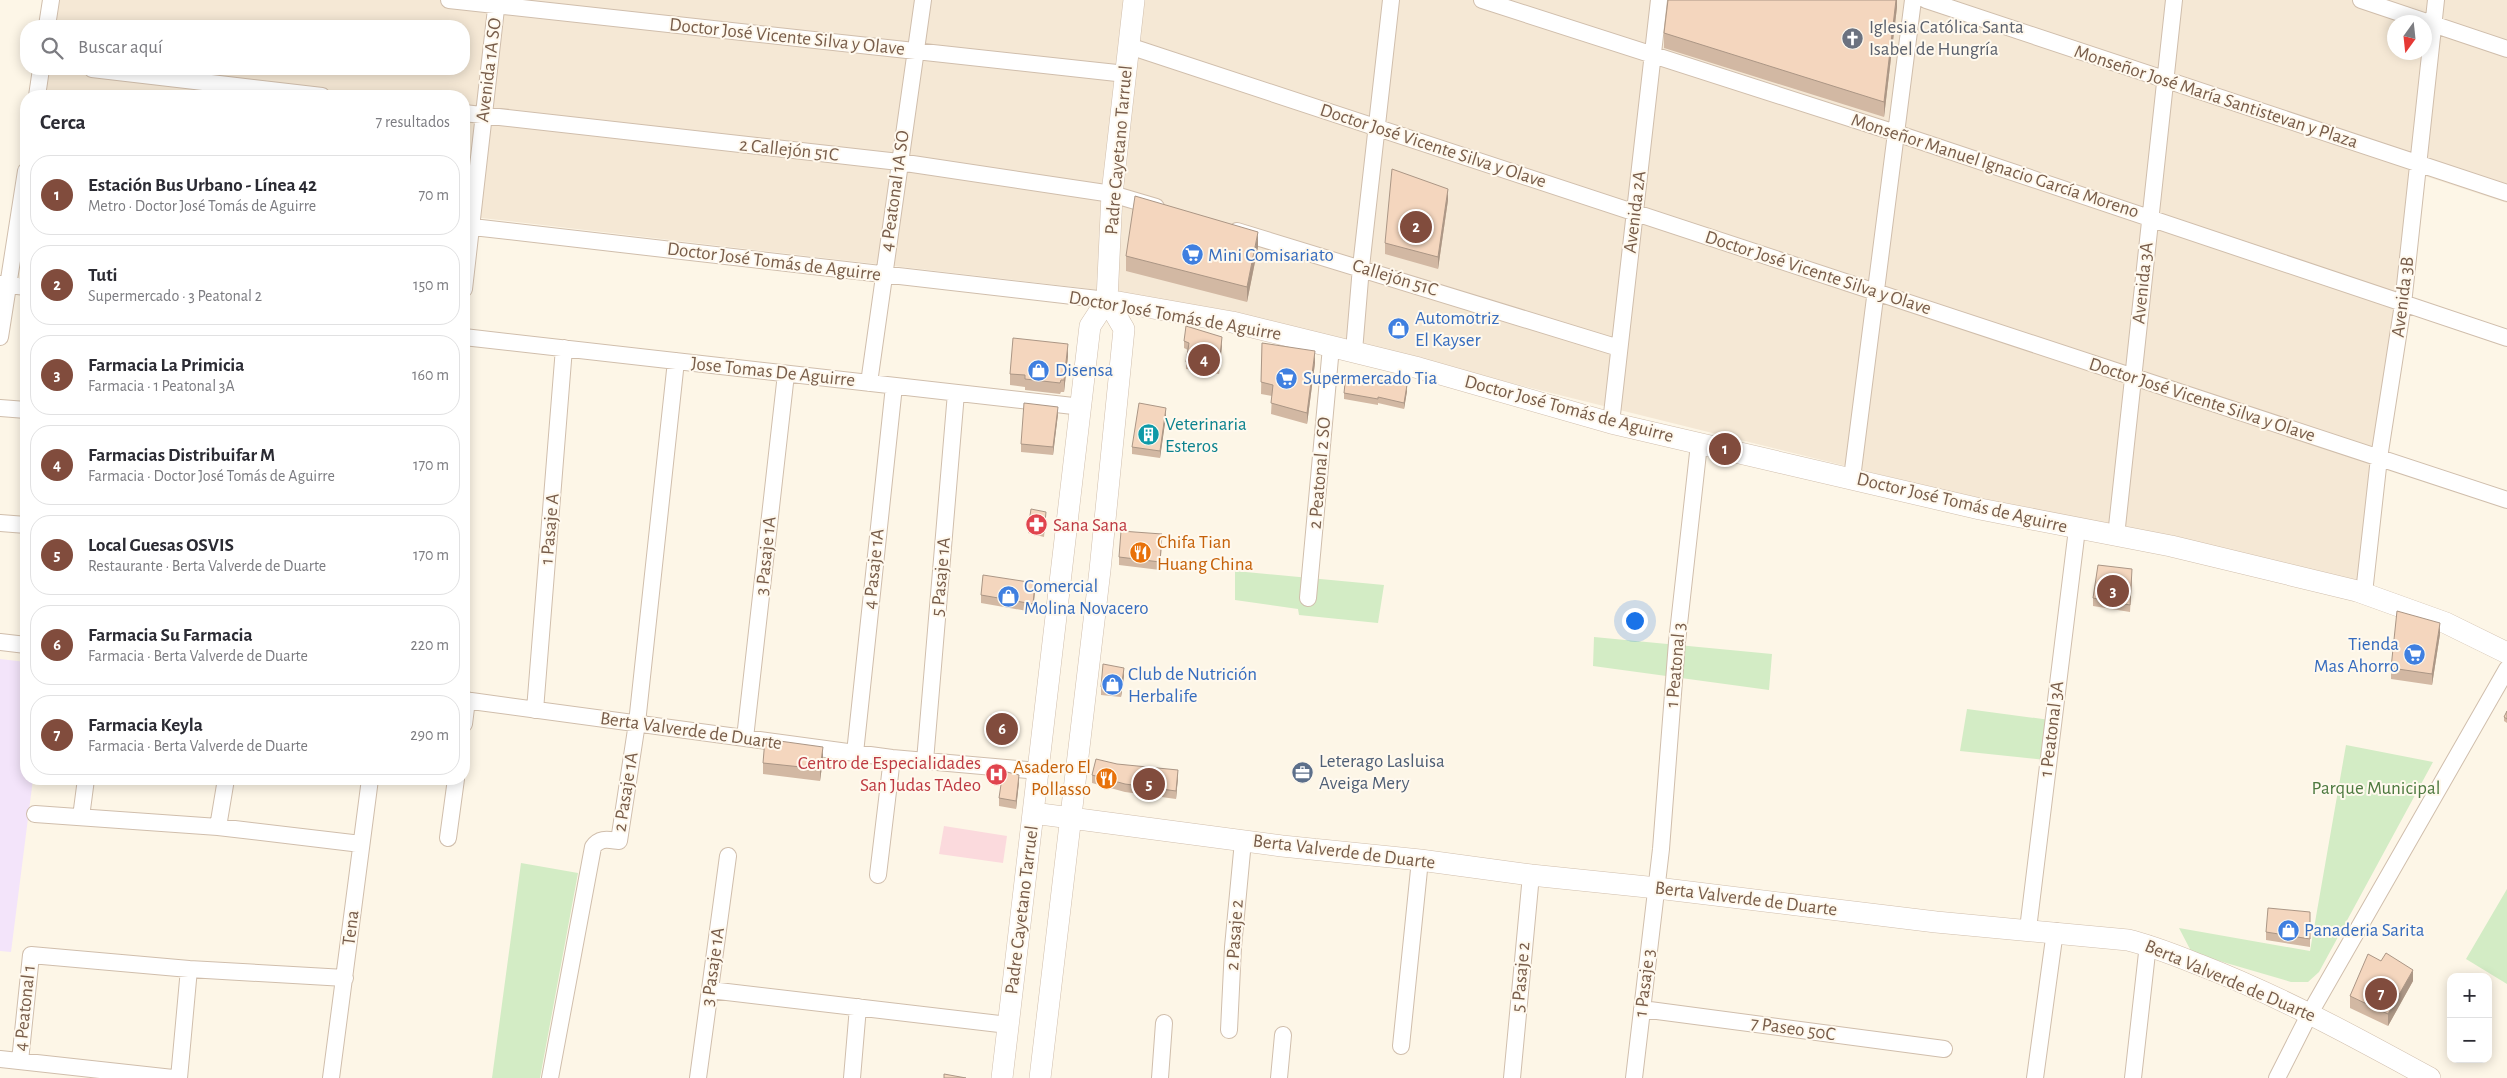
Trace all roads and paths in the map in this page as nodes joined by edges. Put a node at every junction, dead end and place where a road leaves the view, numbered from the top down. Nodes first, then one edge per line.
1 (51, 0) edge
2 (449, 0) edge
3 (923, 0) edge
4 (1134, 0) edge
5 (1391, 0) edge
6 (1482, 0) edge
7 (1659, 0) edge
8 (1913, 0) edge
9 (1926, 0) edge
10 (2174, 0) edge
11 (2361, 0) edge
12 (2436, 0) edge
13 (497, 3) edge
14 (48, 20) edge
15 (2434, 24) junction
16 (1129, 46) junction
17 (2507, 49) edge
18 (915, 51) junction
19 (1653, 54) junction
20 (1126, 74) junction
21 (40, 75) edge
22 (143, 75) edge
23 (2165, 80) junction
24 (38, 90) edge
25 (271, 90) edge
26 (470, 114) edge
27 (484, 116) junction
28 (1377, 127) junction
29 (1896, 132) junction
30 (899, 162) junction
31 (2417, 164) junction
32 (2507, 193) edge
33 (1112, 194) junction
34 (20, 202) edge
35 (1170, 211) edge
36 (470, 212) edge
37 (1635, 212) junction
38 (2150, 218) junction
39 (1217, 225) edge
40 (470, 226) edge
41 (1361, 267) junction
42 (884, 275) junction
43 (4, 285) edge
44 (20, 286) edge
45 (1875, 293) junction
46 (1107, 300) junction
47 (2403, 304) junction
48 (0, 337) edge
49 (470, 338) edge
50 (2507, 338) edge
51 (1331, 347) junction
52 (564, 348) junction
53 (1619, 348) junction
54 (1354, 352) junction
55 (676, 361) junction
56 (786, 374) junction
57 (2132, 376) junction
58 (868, 383) junction
59 (894, 386) junction
60 (956, 393) junction
61 (1082, 407) junction
62 (0, 408) edge
63 (20, 410) edge
64 (1611, 423) junction
65 (1699, 444) junction
66 (2380, 458) junction
67 (1852, 478) junction
68 (2507, 500) edge
69 (0, 523) edge
70 (20, 525) edge
71 (2077, 529) junction
72 (2116, 536) junction
73 (2364, 593) junction
74 (1308, 598) dead end
75 (0, 642) edge
76 (20, 644) edge
77 (2507, 654) edge
78 (2507, 669) edge
79 (470, 701) edge
80 (535, 710) junction
81 (637, 723) junction
82 (745, 738) junction
83 (854, 753) junction
84 (892, 758) junction
85 (925, 761) junction
86 (1039, 771) junction
87 (85, 785) edge
88 (225, 785) edge
89 (369, 785) edge
90 (455, 785) edge
91 (1033, 813) junction
92 (35, 814) dead end
93 (80, 818) junction
94 (1070, 819) junction
95 (218, 827) junction
96 (448, 838) dead end
97 (1243, 840) junction
98 (361, 844) junction
99 (728, 856) dead end
100 (1420, 860) junction
101 (878, 874) dead end
102 (1531, 875) junction
103 (1657, 888) junction
104 (2028, 929) junction
105 (2055, 931) junction
106 (2148, 944) junction
107 (189, 969) junction
108 (345, 978) junction
109 (710, 990) junction
110 (858, 1007) junction
111 (1642, 1008) junction
112 (2310, 1013) junction
113 (1164, 1023) dead end
114 (1008, 1025) junction
115 (1229, 1030) dead end
116 (1283, 1035) dead end
117 (1401, 1046) dead end
118 (1944, 1049) dead end
119 (0, 1059) edge
120 (20, 1061) junction
121 (42, 1071) edge
122 (173, 1078) edge
123 (179, 1078) edge
124 (331, 1078) edge
125 (550, 1078) edge
126 (698, 1078) edge
127 (852, 1078) edge
128 (1002, 1078) edge
129 (1040, 1078) edge
130 (1160, 1078) edge
131 (1278, 1078) edge
132 (1512, 1078) edge
133 (1634, 1078) edge
134 (2035, 1078) edge
135 (2133, 1078) edge
136 (2278, 1078) edge
137 (2430, 1078) edge

1 - 14 street
2 - 13 street, Doctor José Vicente Silva y Olave
3 - 18 street, 4 Peatonal 1A SO
4 - 16 street, Padre Cayetano Tarruel
5 - 28 street
6 - 19 street, Monseñor Manuel Ignacio García Moreno
7 - 19 street, Avenida 2A
8 - 29 street
9 - 23 street, Monseñor José María Santistevan y Plaza
10 - 23 street, Avenida 3A
11 - 15 street
12 - 15 street, Avenida 3B
13 - 18 street, Doctor José Vicente Silva y Olave
13 - 27 street, Avenida 1A SO
15 - 17 street
15 - 31 street, Avenida 3B
16 - 20 street, Padre Cayetano Tarruel
16 - 28 street, Doctor José Vicente Silva y Olave
18 - 20 street, Doctor José Vicente Silva y Olave
18 - 30 street, 4 Peatonal 1A SO
19 - 29 street, Monseñor Manuel Ignacio García Moreno
19 - 37 street, Avenida 2A
20 - 33 street, Padre Cayetano Tarruel
21 - 24 street
22 - 25 street
23 - 31 street, Monseñor José María Santistevan y Plaza
23 - 38 street, Avenida 3A
26 - 27 street, 2 Callejón 51C
27 - 30 street, 2 Callejón 51C
27 - 36 street, Avenida 1A SO
28 - 37 street, Doctor José Vicente Silva y Olave
28 - 41 street
29 - 38 street, Monseñor Manuel Ignacio García Moreno
29 - 45 street
30 - 33 street, 2 Callejón 51C
30 - 42 street, 4 Peatonal 1A SO
31 - 32 street, Monseñor José María Santistevan y Plaza
31 - 47 street, Avenida 3B
33 - 35 street
33 - 46 street, Padre Cayetano Tarruel
34 - 43 street
37 - 45 street, Doctor José Vicente Silva y Olave
37 - 53 street, Avenida 2A
38 - 47 street, Monseñor Manuel Ignacio García Moreno
38 - 57 street, Avenida 3A
39 - 41 street, Callejón 51C
40 - 42 street, Doctor José Tomás de Aguirre
41 - 53 street, Callejón 51C
41 - 54 street
42 - 46 street, Doctor José Tomás de Aguirre
42 - 58 street, 4 Peatonal 1A SO
43 - 44 street
43 - 48 street
45 - 57 street, Doctor José Vicente Silva y Olave
45 - 67 street
46 - 51 street, Doctor José Tomás de Aguirre
46 - 61 street, Padre Cayetano Tarruel
46 - 94 street, Padre Cayetano Tarruel
47 - 50 street, Monseñor Manuel Ignacio García Moreno
47 - 66 street, Avenida 3B
49 - 52 street, Jose Tomas De Aguirre
51 - 54 street, Doctor José Tomás de Aguirre
51 - 74 street, 2 Peatonal 2 SO
52 - 55 street, Jose Tomas De Aguirre
52 - 80 street, 1 Pasaje A
53 - 64 street, Avenida 2A
54 - 64 street, Doctor José Tomás de Aguirre
55 - 56 street, Jose Tomas De Aguirre
55 - 81 street, 2 Pasaje 1A
56 - 58 street, Jose Tomas De Aguirre
56 - 82 street, 3 Pasaje 1A
57 - 66 street, Doctor José Vicente Silva y Olave
57 - 72 street, Avenida 3A
58 - 59 street, Jose Tomas De Aguirre
59 - 60 street, Jose Tomas De Aguirre
59 - 83 street, 4 Pasaje 1A
60 - 61 street, Jose Tomas De Aguirre
60 - 85 street, 5 Pasaje 1A
61 - 86 street, Padre Cayetano Tarruel
62 - 63 street
64 - 65 street, Doctor José Tomás de Aguirre
65 - 67 street, Doctor José Tomás de Aguirre
65 - 103 street, 1 Peatonal 3
66 - 68 street, Doctor José Vicente Silva y Olave
66 - 73 street, Avenida 3B
67 - 71 street, Doctor José Tomás de Aguirre
69 - 70 street
71 - 72 street, Doctor José Tomás de Aguirre
71 - 104 street, 1 Peatonal 3A
72 - 73 street, Doctor José Tomás de Aguirre
73 - 77 street, Doctor José Tomás de Aguirre
75 - 76 street
78 - 112 street
79 - 80 street, Berta Valverde de Duarte
80 - 81 street, Berta Valverde de Duarte
81 - 82 street, Berta Valverde de Duarte
81 - 125 street, 2 Pasaje 1A
82 - 83 street, Berta Valverde de Duarte
83 - 84 street, Berta Valverde de Duarte
84 - 85 street, Berta Valverde de Duarte
84 - 101 street
85 - 86 street, Berta Valverde de Duarte
86 - 91 street, Padre Cayetano Tarruel
87 - 93 street
88 - 95 street
89 - 98 street, Tena
90 - 96 street
91 - 94 street, Berta Valverde de Duarte
91 - 114 street, Padre Cayetano Tarruel
92 - 93 street
93 - 95 street
94 - 97 street, Berta Valverde de Duarte
94 - 129 street, Padre Cayetano Tarruel
95 - 98 street
97 - 100 street, Berta Valverde de Duarte
97 - 115 street, 2 Pasaje 2
98 - 108 street, Tena
99 - 109 street, 3 Pasaje 1A
100 - 102 street, Berta Valverde de Duarte
100 - 117 street
102 - 103 street, Berta Valverde de Duarte
102 - 132 street, 5 Pasaje 2
103 - 104 street, Berta Valverde de Duarte
103 - 111 street, 1 Pasaje 3
104 - 105 street, Berta Valverde de Duarte
105 - 106 street, Berta Valverde de Duarte
105 - 134 street
106 - 112 street, Berta Valverde de Duarte
106 - 135 street
107 - 108 street
107 - 120 street, 4 Peatonal 1
107 - 123 street
108 - 124 street, Tena
109 - 110 street
109 - 126 street, 3 Pasaje 1A
110 - 114 street
110 - 127 street
111 - 118 street, 7 Paseo 50C
111 - 133 street, 1 Pasaje 3
112 - 136 street
112 - 137 street, Berta Valverde de Duarte
113 - 130 street
114 - 128 street, Padre Cayetano Tarruel
116 - 131 street
119 - 120 street
120 - 121 street
121 - 122 street

